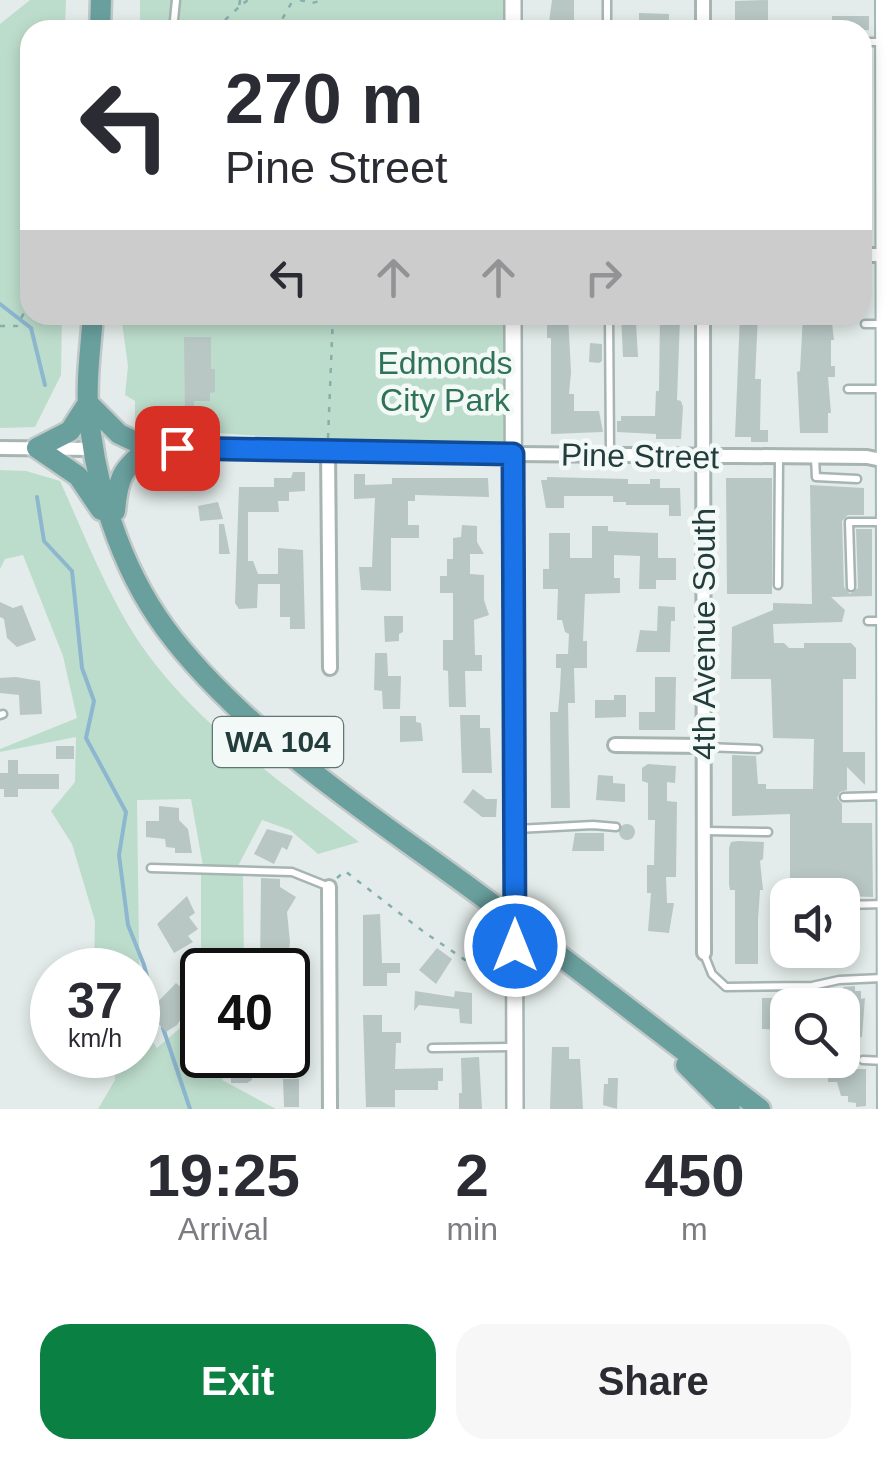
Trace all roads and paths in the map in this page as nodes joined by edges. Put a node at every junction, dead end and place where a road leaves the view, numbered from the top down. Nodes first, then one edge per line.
1 (240, 0) edge
2 (248, 0) edge
3 (300, 0) edge
4 (324, 0) edge
5 (885, 0) edge
6 (240, 7) junction
7 (224, 20) dead end
8 (872, 42) edge
9 (885, 42) junction
10 (888, 86) edge
11 (888, 151) edge
12 (888, 216) edge
13 (872, 255) edge
14 (885, 255) junction
15 (888, 299) edge
16 (872, 324) edge
17 (886, 324) junction
18 (92, 325) edge
19 (101, 325) edge
20 (334, 325) edge
21 (513, 325) edge
22 (608, 325) edge
23 (704, 325) edge
24 (90, 372) junction
25 (848, 389) dead end
26 (886, 389) junction
27 (88, 403) junction
28 (0, 448) edge
29 (37, 448) junction
30 (149, 448) junction
31 (94, 449) junction
32 (328, 449) junction
33 (513, 454) junction
34 (610, 456) junction
35 (704, 457) junction
36 (815, 457) junction
37 (780, 458) junction
38 (888, 462) edge
39 (858, 479) dead end
40 (886, 522) junction
41 (114, 528) junction
42 (778, 585) dead end
43 (851, 587) dead end
44 (889, 652) edge
45 (330, 668) dead end
46 (615, 745) dead end
47 (704, 746) junction
48 (758, 750) dead end
49 (889, 796) edge
50 (844, 797) dead end
51 (616, 827) dead end
52 (515, 829) junction
53 (704, 830) junction
54 (768, 832) dead end
55 (889, 866) edge
56 (151, 868) dead end
57 (329, 886) junction
58 (887, 904) junction
59 (860, 905) edge
60 (704, 953) joint
61 (888, 978) junction
62 (515, 998) junction
63 (890, 1000) edge
64 (626, 1009) junction
65 (515, 1047) junction
66 (432, 1048) dead end
67 (863, 1060) dead end
68 (888, 1060) junction
69 (330, 1109) edge
70 (515, 1109) edge
71 (730, 1109) edge
72 (760, 1109) edge
73 (887, 1109) edge

1 - 6 path
2 - 6 path
3 - 4 path
5 - 9 main road
6 - 7 path
8 - 9 lane
9 - 10 main road
10 - 11 main road
11 - 12 main road
12 - 14 main road
13 - 14 street
14 - 15 main road
15 - 17 main road
16 - 17 lane
17 - 26 main road
18 - 24 main road, WA 104
19 - 24 main road, WA 104
20 - 32 path
21 - 33 street
22 - 34 lane
23 - 35 street, 4th Avenue South
24 - 27 main road, WA 104
25 - 26 lane
26 - 38 main road
27 - 29 main road
27 - 30 main road
27 - 31 main road, WA 104
28 - 29 street
29 - 31 street
29 - 41 main road
30 - 32 street, Pine Street
30 - 41 main road
31 - 41 main road, WA 104
32 - 33 street, Pine Street
32 - 45 street
33 - 34 street, Pine Street
33 - 52 street
34 - 35 street, Pine Street
35 - 37 street, Pine Street
35 - 47 street, 4th Avenue South
36 - 37 street, Pine Street
36 - 38 street, Pine Street
36 - 39 lane
37 - 42 lane
38 - 40 main road
40 - 43 lane
40 - 44 main road
41 - 64 main road, WA 104, bridge
44 - 49 main road
46 - 47 street
47 - 48 lane
47 - 53 street, 4th Avenue South
49 - 50 lane
49 - 55 main road
51 - 52 lane
52 - 62 street
53 - 54 lane
53 - 60 street, 4th Avenue South
55 - 58 main road
56 - 57 lane
57 - 62 path
57 - 69 street
58 - 59 lane
58 - 61 main road
60 - 61 lane
61 - 63 main road
62 - 65 street
63 - 68 main road
64 - 71 main road, WA 104
64 - 72 main road, WA 104
65 - 66 lane
65 - 70 street
67 - 68 lane
68 - 73 main road

